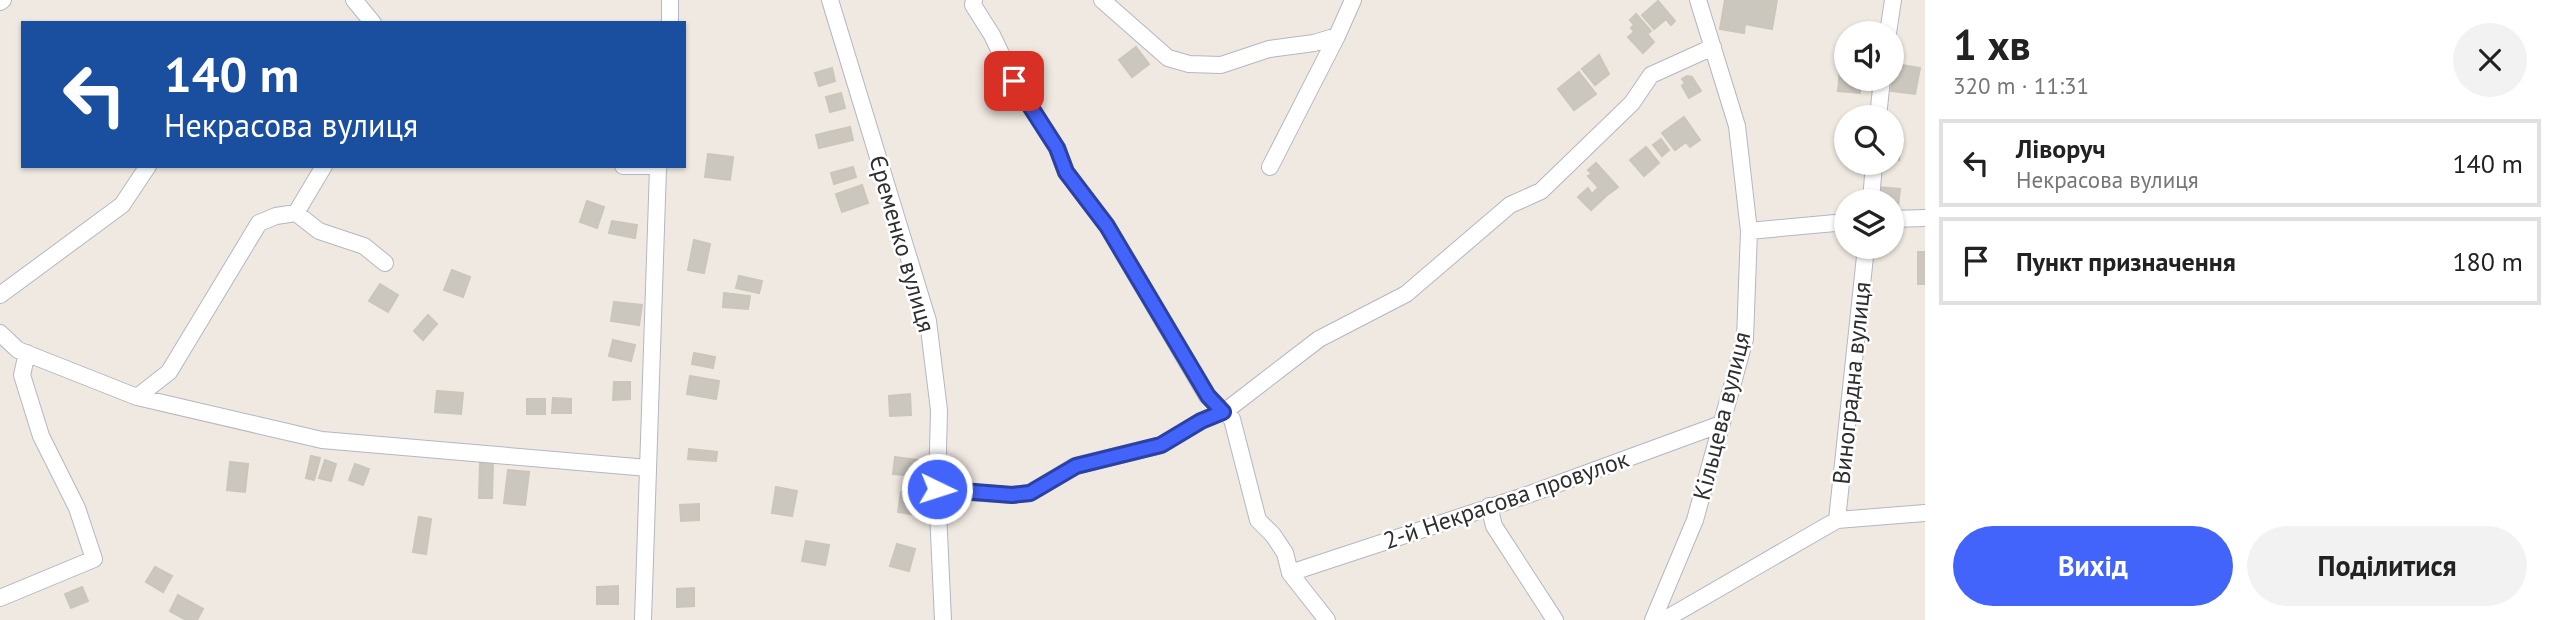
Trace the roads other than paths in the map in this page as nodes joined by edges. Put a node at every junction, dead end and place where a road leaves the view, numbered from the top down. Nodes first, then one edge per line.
1 (354, 0) edge
2 (670, 0) edge
3 (830, 0) edge
4 (974, 0) edge
5 (1102, 0) edge
6 (1353, 0) edge
7 (1698, 0) edge
8 (1894, 0) edge
9 (371, 21) edge
10 (670, 21) edge
11 (1890, 21) edge
12 (1337, 36) junction
13 (1713, 47) junction
14 (1270, 167) dead end
15 (147, 168) edge
16 (323, 168) edge
17 (658, 168) edge
18 (296, 213) junction
19 (1925, 218) edge
20 (1904, 219) edge
21 (1834, 223) edge
22 (1749, 231) junction
23 (1865, 259) edge
24 (385, 263) dead end
25 (0, 295) edge
26 (0, 333) edge
27 (27, 353) junction
28 (137, 397) junction
29 (1223, 412) junction
30 (1721, 424) junction
31 (648, 468) junction
32 (937, 489) junction
33 (1489, 506) junction
34 (1925, 513) edge
35 (1837, 520) junction
36 (1290, 573) junction
37 (0, 598) edge
38 (643, 620) edge
39 (943, 620) edge
40 (1327, 620) edge
41 (1555, 620) edge
42 (1653, 620) edge
43 (1664, 620) edge

1 - 9 street
2 - 10 street
3 - 32 street, Єременко вулиця
4 - 29 street
5 - 12 street
6 - 12 street
7 - 13 street, Кільцева вулиця
8 - 11 street
12 - 14 street
13 - 22 street, Кільцева вулиця
13 - 29 street
15 - 25 street
16 - 18 street
17 - 31 street
18 - 24 street
18 - 28 street
19 - 20 street
21 - 22 street
22 - 30 street, Кільцева вулиця
23 - 35 street, Виноградна вулиця
26 - 27 street
27 - 28 street
27 - 37 street
28 - 31 street
29 - 32 street
29 - 36 street
30 - 33 street, 2-й Некрасова провулок
30 - 42 street, Кільцева вулиця
31 - 38 street
32 - 39 street, Єременко вулиця
33 - 36 street, 2-й Некрасова провулок
33 - 41 street
34 - 35 street
35 - 43 street
36 - 40 street

